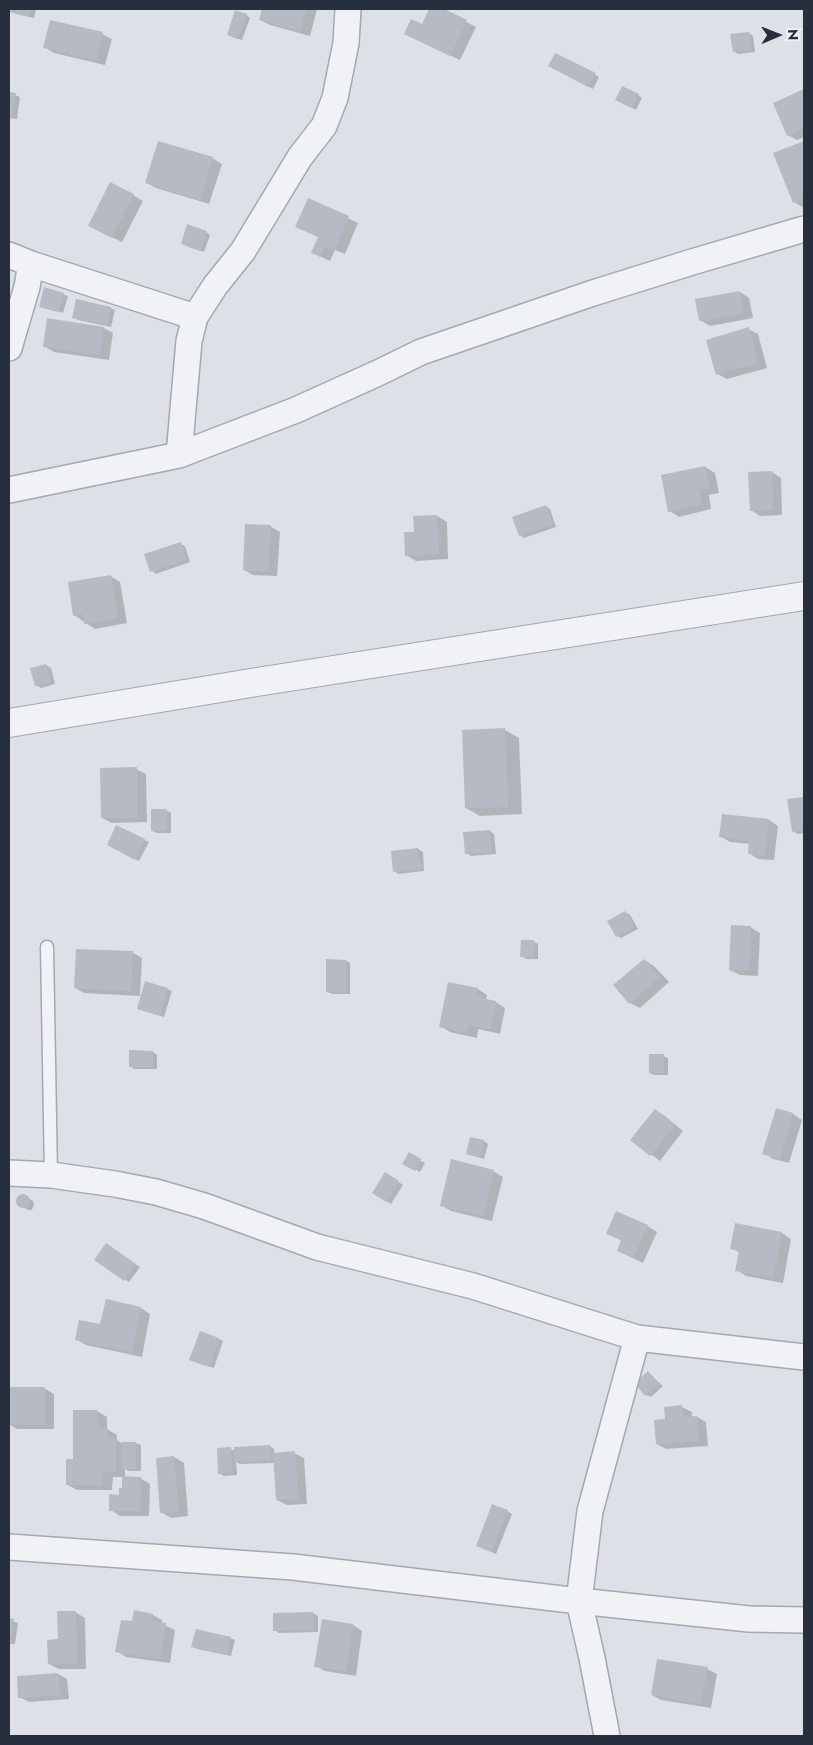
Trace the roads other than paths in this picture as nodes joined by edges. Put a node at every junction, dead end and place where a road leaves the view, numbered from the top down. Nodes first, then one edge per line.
1 (348, 9) edge
2 (804, 229) edge
3 (20, 260) edge
4 (195, 317) junction
5 (9, 348) edge
6 (179, 456) junction
7 (9, 490) edge
8 (804, 596) edge
9 (9, 723) edge
10 (47, 948) dead end
11 (9, 1173) edge
12 (51, 1175) junction
13 (637, 1338) junction
14 (804, 1357) edge
15 (9, 1547) edge
16 (578, 1601) junction
17 (804, 1620) edge
18 (607, 1736) edge

1 - 4 street
2 - 6 street
3 - 4 street
3 - 5 street
4 - 6 street
6 - 7 street
8 - 9 street
10 - 12 lane
11 - 12 street
12 - 13 street
13 - 14 street
13 - 16 street
15 - 16 street
16 - 17 street
16 - 18 street

